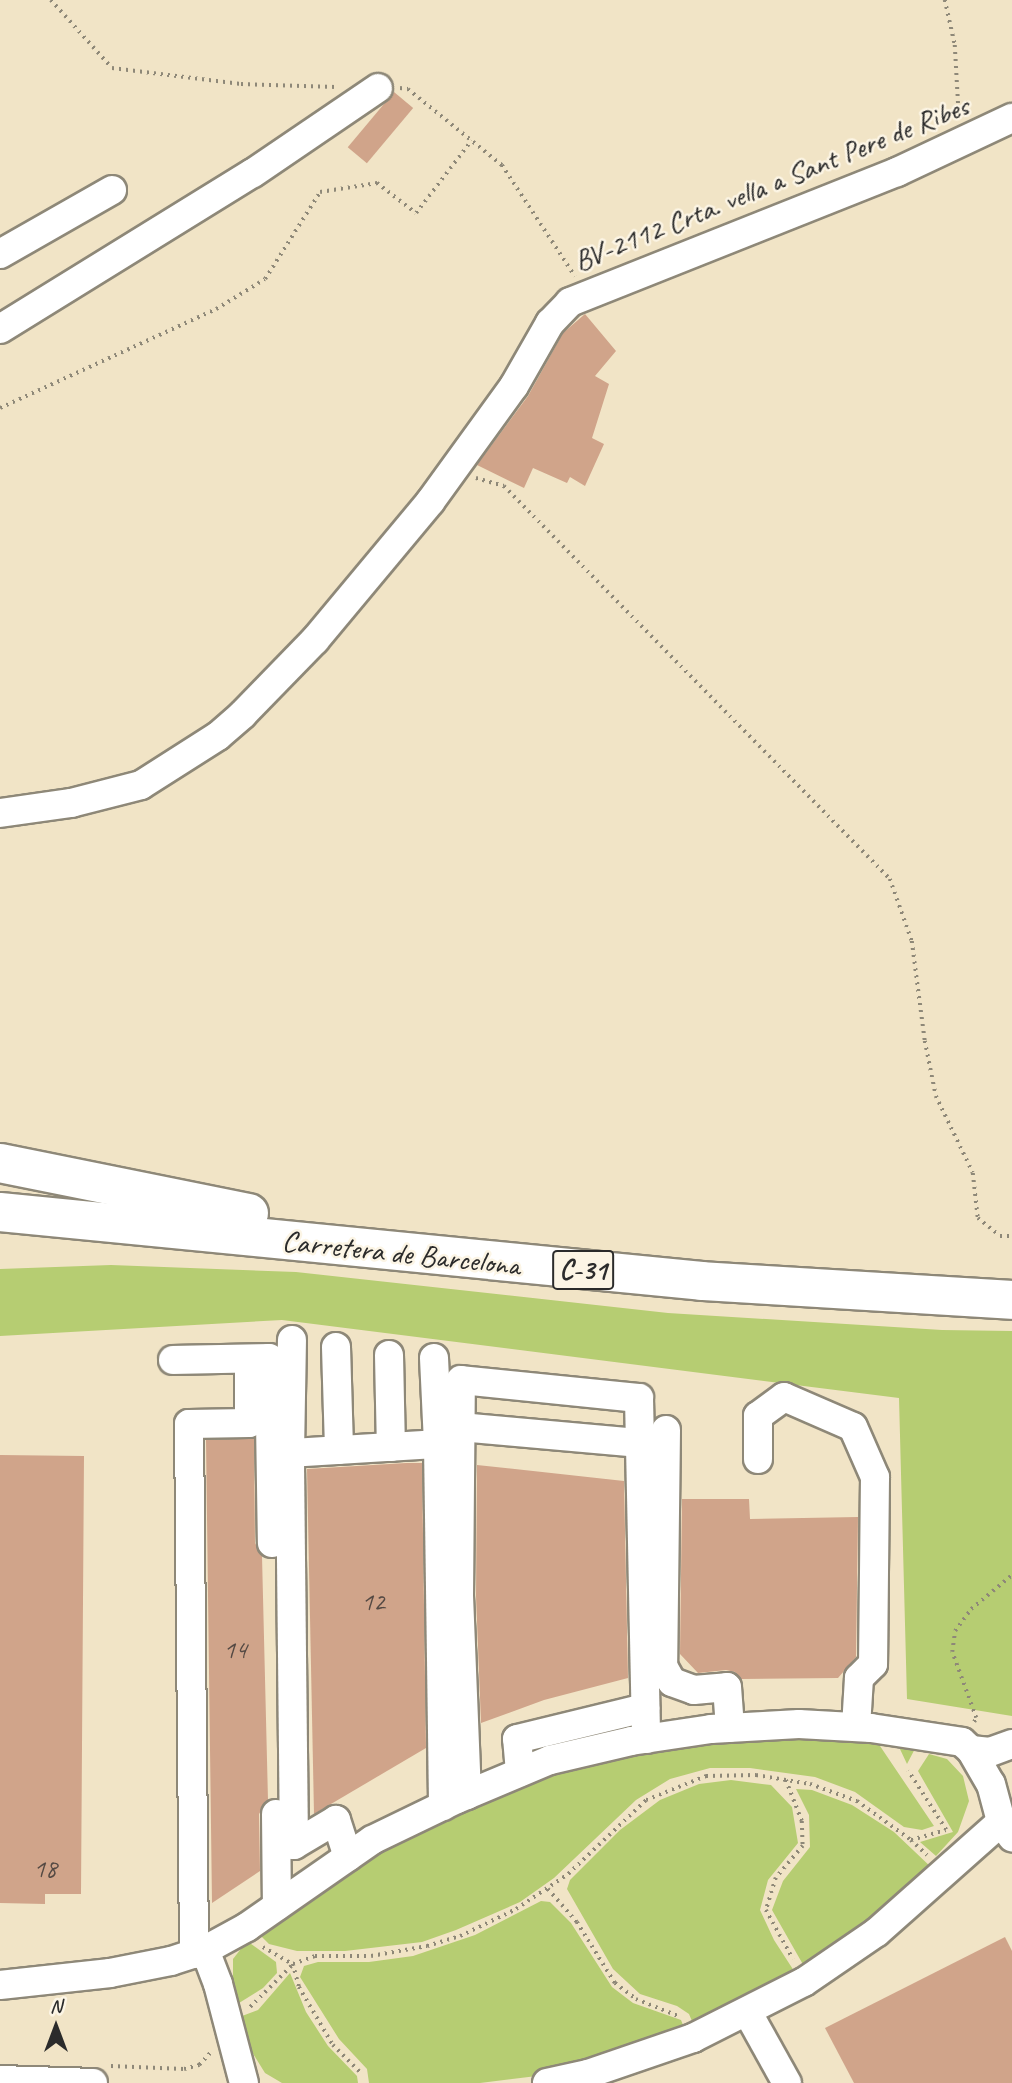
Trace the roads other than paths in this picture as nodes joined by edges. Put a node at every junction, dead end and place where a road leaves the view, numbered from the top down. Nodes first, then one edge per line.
1 (378, 88) dead end
2 (1012, 118) edge
3 (112, 190) dead end
4 (0, 254) edge
5 (0, 329) edge
6 (0, 813) edge
7 (0, 1163) edge
8 (0, 1187) edge
9 (185, 1202) junction
10 (0, 1212) edge
11 (225, 1235) junction
12 (0, 1238) edge
13 (941, 1298) junction
14 (1012, 1300) edge
15 (292, 1340) dead end
16 (336, 1347) dead end
17 (389, 1355) dead end
18 (434, 1358) dead end
19 (249, 1359) junction
20 (173, 1360) dead end
21 (666, 1430) dead end
22 (449, 1436) junction
23 (640, 1443) junction
24 (391, 1447) junction
25 (339, 1450) junction
26 (290, 1453) junction
27 (758, 1459) dead end
28 (645, 1708) junction
29 (856, 1727) junction
30 (730, 1728) junction
31 (646, 1739) junction
32 (1012, 1744) edge
33 (967, 1746) junction
34 (520, 1772) junction
35 (1002, 1780) edge
36 (455, 1800) junction
37 (1007, 1830) edge
38 (348, 1857) junction
39 (277, 1906) junction
40 (200, 1952) junction
41 (0, 1985) edge
42 (748, 2013) junction
43 (98, 2075) edge
44 (0, 2080) edge
45 (244, 2083) edge
46 (547, 2083) edge
47 (787, 2083) edge

1 - 5 street
2 - 6 street, BV-2112 Crta. vella a Sant Pere de Ribes
3 - 4 street
7 - 9 highway
8 - 9 highway
9 - 13 highway
10 - 11 highway, Carretera de Barcelona / C-31
11 - 12 highway
11 - 13 highway, Carretera de Barcelona / C-31
13 - 14 highway, Carretera de Barcelona / C-31
15 - 26 street
16 - 25 street
17 - 24 street
18 - 22 street
19 - 20 street
19 - 39 street
19 - 40 street
21 - 30 street
22 - 23 street
22 - 23 street
22 - 24 street
22 - 36 street
23 - 28 street
24 - 25 street
25 - 26 street
26 - 38 street
27 - 29 street
28 - 31 street
28 - 34 street
29 - 30 street
29 - 33 street
30 - 31 street
31 - 34 street
32 - 33 street
33 - 35 street
34 - 36 street
35 - 37 street
36 - 38 street
37 - 42 street
38 - 39 street
39 - 40 street
40 - 41 street
40 - 45 street
42 - 46 street
42 - 47 street
43 - 44 street

